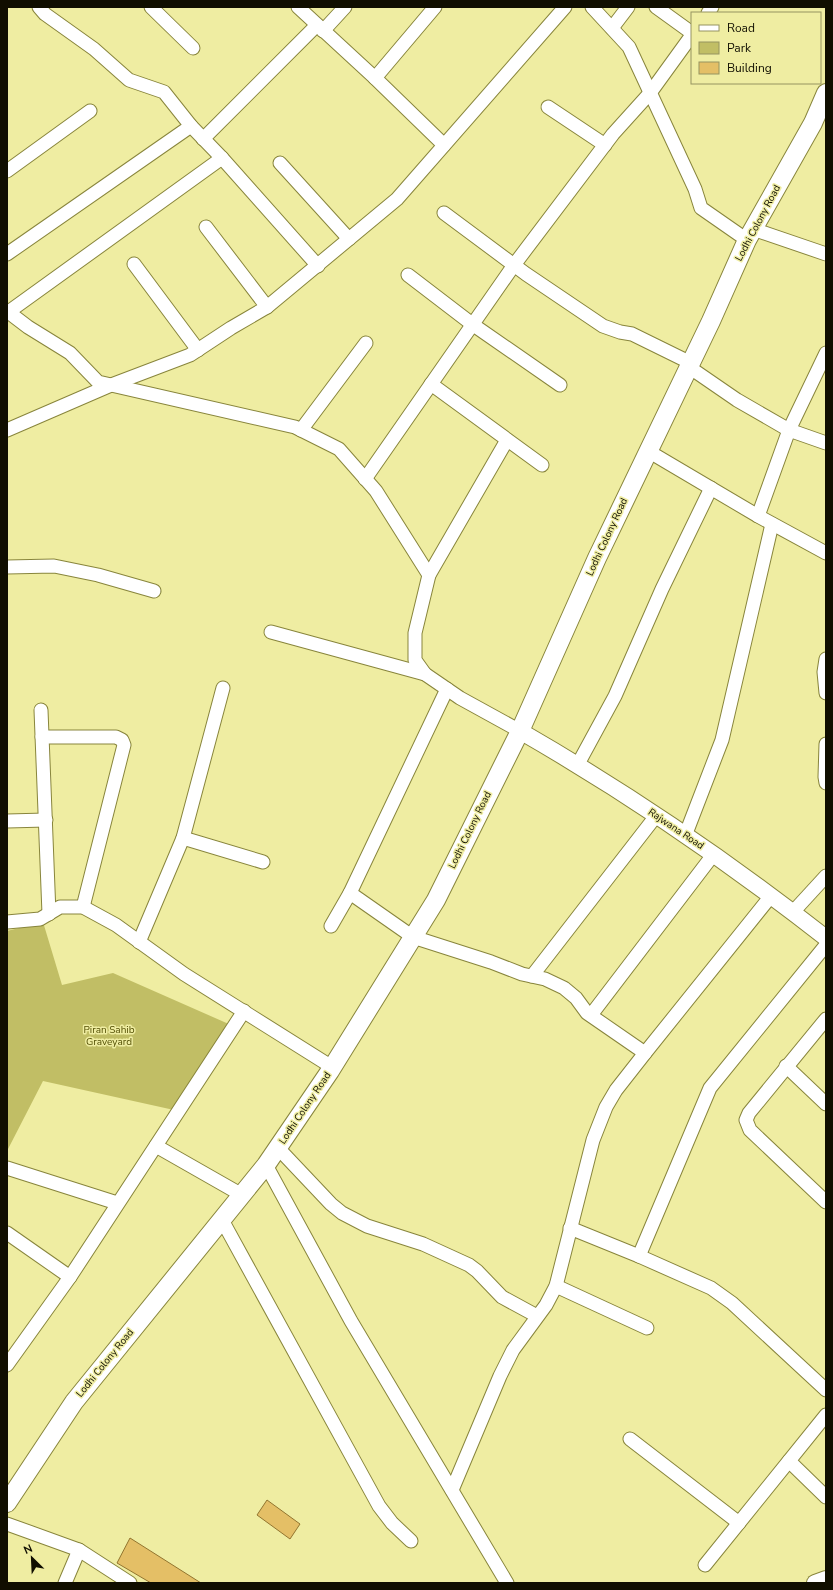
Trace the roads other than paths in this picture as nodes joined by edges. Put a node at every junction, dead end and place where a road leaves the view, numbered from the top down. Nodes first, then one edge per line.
1 (152, 7) edge
2 (298, 7) edge
3 (345, 7) edge
4 (436, 7) edge
5 (565, 7) edge
6 (592, 7) edge
7 (628, 7) edge
8 (656, 7) edge
9 (47, 10) edge
10 (320, 28) junction
11 (612, 28) junction
12 (691, 33) edge
13 (691, 35) edge
14 (193, 48) dead end
15 (374, 78) junction
16 (650, 93) junction
17 (826, 93) edge
18 (548, 107) dead end
19 (90, 111) dead end
20 (191, 126) junction
21 (203, 139) junction
22 (444, 145) junction
23 (605, 145) junction
24 (222, 158) junction
25 (280, 162) dead end
26 (7, 171) edge
27 (444, 213) dead end
28 (206, 227) dead end
29 (750, 234) junction
30 (349, 239) junction
31 (7, 254) edge
32 (826, 254) edge
33 (134, 264) dead end
34 (514, 265) junction
35 (318, 266) junction
36 (408, 275) dead end
37 (267, 307) junction
38 (8, 312) edge
39 (472, 324) junction
40 (366, 343) dead end
41 (198, 350) junction
42 (826, 353) edge
43 (690, 365) junction
44 (431, 384) junction
45 (111, 385) junction
46 (560, 385) dead end
47 (7, 430) edge
48 (301, 430) junction
49 (789, 430) junction
50 (507, 440) junction
51 (826, 443) edge
52 (648, 451) junction
53 (542, 465) dead end
54 (365, 478) junction
55 (711, 488) junction
56 (758, 516) junction
57 (772, 524) junction
58 (826, 553) edge
59 (7, 567) edge
60 (429, 575) junction
61 (154, 591) dead end
62 (271, 632) dead end
63 (826, 659) edge
64 (425, 674) junction
65 (223, 688) dead end
66 (447, 689) junction
67 (826, 692) edge
68 (42, 710) dead end
69 (520, 731) junction
70 (42, 737) junction
71 (826, 744) edge
72 (578, 764) junction
73 (826, 778) edge
74 (656, 816) junction
75 (46, 820) junction
76 (7, 821) edge
77 (685, 836) junction
78 (183, 838) junction
79 (713, 855) junction
80 (263, 862) dead end
81 (826, 876) edge
82 (350, 893) junction
83 (771, 896) junction
84 (83, 907) junction
85 (793, 912) junction
86 (48, 914) junction
87 (7, 922) edge
88 (331, 926) dead end
89 (413, 937) junction
90 (826, 938) edge
91 (139, 942) junction
92 (826, 945) edge
93 (532, 976) junction
94 (244, 1011) junction
95 (591, 1015) junction
96 (826, 1019) edge
97 (645, 1053) junction
98 (786, 1066) junction
99 (332, 1067) junction
100 (826, 1104) edge
101 (156, 1146) junction
102 (278, 1148) junction
103 (266, 1166) junction
104 (7, 1168) edge
105 (242, 1195) junction
106 (826, 1202) edge
107 (117, 1203) junction
108 (222, 1220) junction
109 (570, 1228) junction
110 (7, 1233) edge
111 (639, 1256) junction
112 (70, 1277) junction
113 (556, 1286) junction
114 (537, 1316) junction
115 (647, 1328) dead end
116 (7, 1365) edge
117 (826, 1390) edge
118 (826, 1415) edge
119 (630, 1439) dead end
120 (789, 1461) junction
121 (452, 1490) junction
122 (826, 1497) edge
123 (8, 1499) edge
124 (739, 1523) junction
125 (7, 1524) edge
126 (411, 1541) dead end
127 (79, 1550) junction
128 (705, 1565) dead end
129 (826, 1580) edge
130 (65, 1583) edge
131 (130, 1583) edge
132 (507, 1583) edge
133 (816, 1583) edge

1 - 14 street
2 - 10 street
3 - 10 street
4 - 15 street
5 - 22 street
6 - 11 street
7 - 11 street
8 - 12 street
9 - 20 street
10 - 15 street
10 - 21 street
11 - 16 street
13 - 16 street
15 - 22 street
16 - 23 street
16 - 29 street
17 - 29 main road, Lodhi Colony Road
18 - 23 street
19 - 26 street
20 - 21 street
20 - 31 street
21 - 24 street
22 - 30 street
23 - 34 street
24 - 35 street
24 - 38 street
25 - 30 street
27 - 34 street
28 - 37 street
29 - 32 street
29 - 43 main road, Lodhi Colony Road
30 - 35 street
33 - 41 street
34 - 39 street
34 - 43 street
35 - 37 street
36 - 39 street
37 - 41 street
38 - 45 street
39 - 44 street
39 - 46 street
40 - 48 street
41 - 45 street
42 - 49 street
43 - 49 street
43 - 52 main road, Lodhi Colony Road
44 - 50 street
44 - 54 street
45 - 47 street
45 - 48 street
48 - 54 street
49 - 51 street
49 - 56 street
50 - 53 street
50 - 60 street
52 - 55 street
52 - 69 main road, Lodhi Colony Road
54 - 60 street
55 - 56 street
55 - 72 street
56 - 57 street
57 - 58 street
57 - 77 street
59 - 61 street
60 - 64 street
62 - 64 street
63 - 67 street
64 - 66 street
65 - 78 street
66 - 69 street
66 - 82 street
68 - 70 street
69 - 72 street, Rajwana Road
69 - 89 main road, Lodhi Colony Road
70 - 75 street
70 - 84 street
71 - 73 street
72 - 74 street, Rajwana Road
74 - 77 street, Rajwana Road
74 - 93 street
75 - 76 street
75 - 86 street
77 - 79 street, Rajwana Road
78 - 80 street
78 - 91 street
79 - 83 street, Rajwana Road
79 - 95 street
81 - 85 street
82 - 88 street
82 - 89 street
83 - 85 street, Rajwana Road
83 - 97 street
84 - 86 street
84 - 91 street
85 - 90 street, Rajwana Road
86 - 87 street
89 - 93 street
89 - 99 main road, Lodhi Colony Road
91 - 94 street
92 - 111 street
93 - 95 street
94 - 99 street
94 - 101 street
95 - 97 street
96 - 98 street
97 - 109 street
98 - 100 street
98 - 106 street
99 - 102 main road, Lodhi Colony Road
101 - 105 street
101 - 107 street
102 - 103 main road, Lodhi Colony Road
102 - 114 street
103 - 105 main road, Lodhi Colony Road
103 - 121 street
104 - 107 street
105 - 108 main road, Lodhi Colony Road
107 - 112 street
108 - 123 main road, Lodhi Colony Road
108 - 126 street
109 - 111 street
109 - 113 street
110 - 112 street
111 - 117 street
112 - 116 street
113 - 114 street
113 - 115 street
114 - 121 street
118 - 120 street
119 - 124 street
120 - 122 street
120 - 124 street
121 - 132 street
124 - 128 street
125 - 127 street
127 - 130 street
127 - 131 street
129 - 133 street

